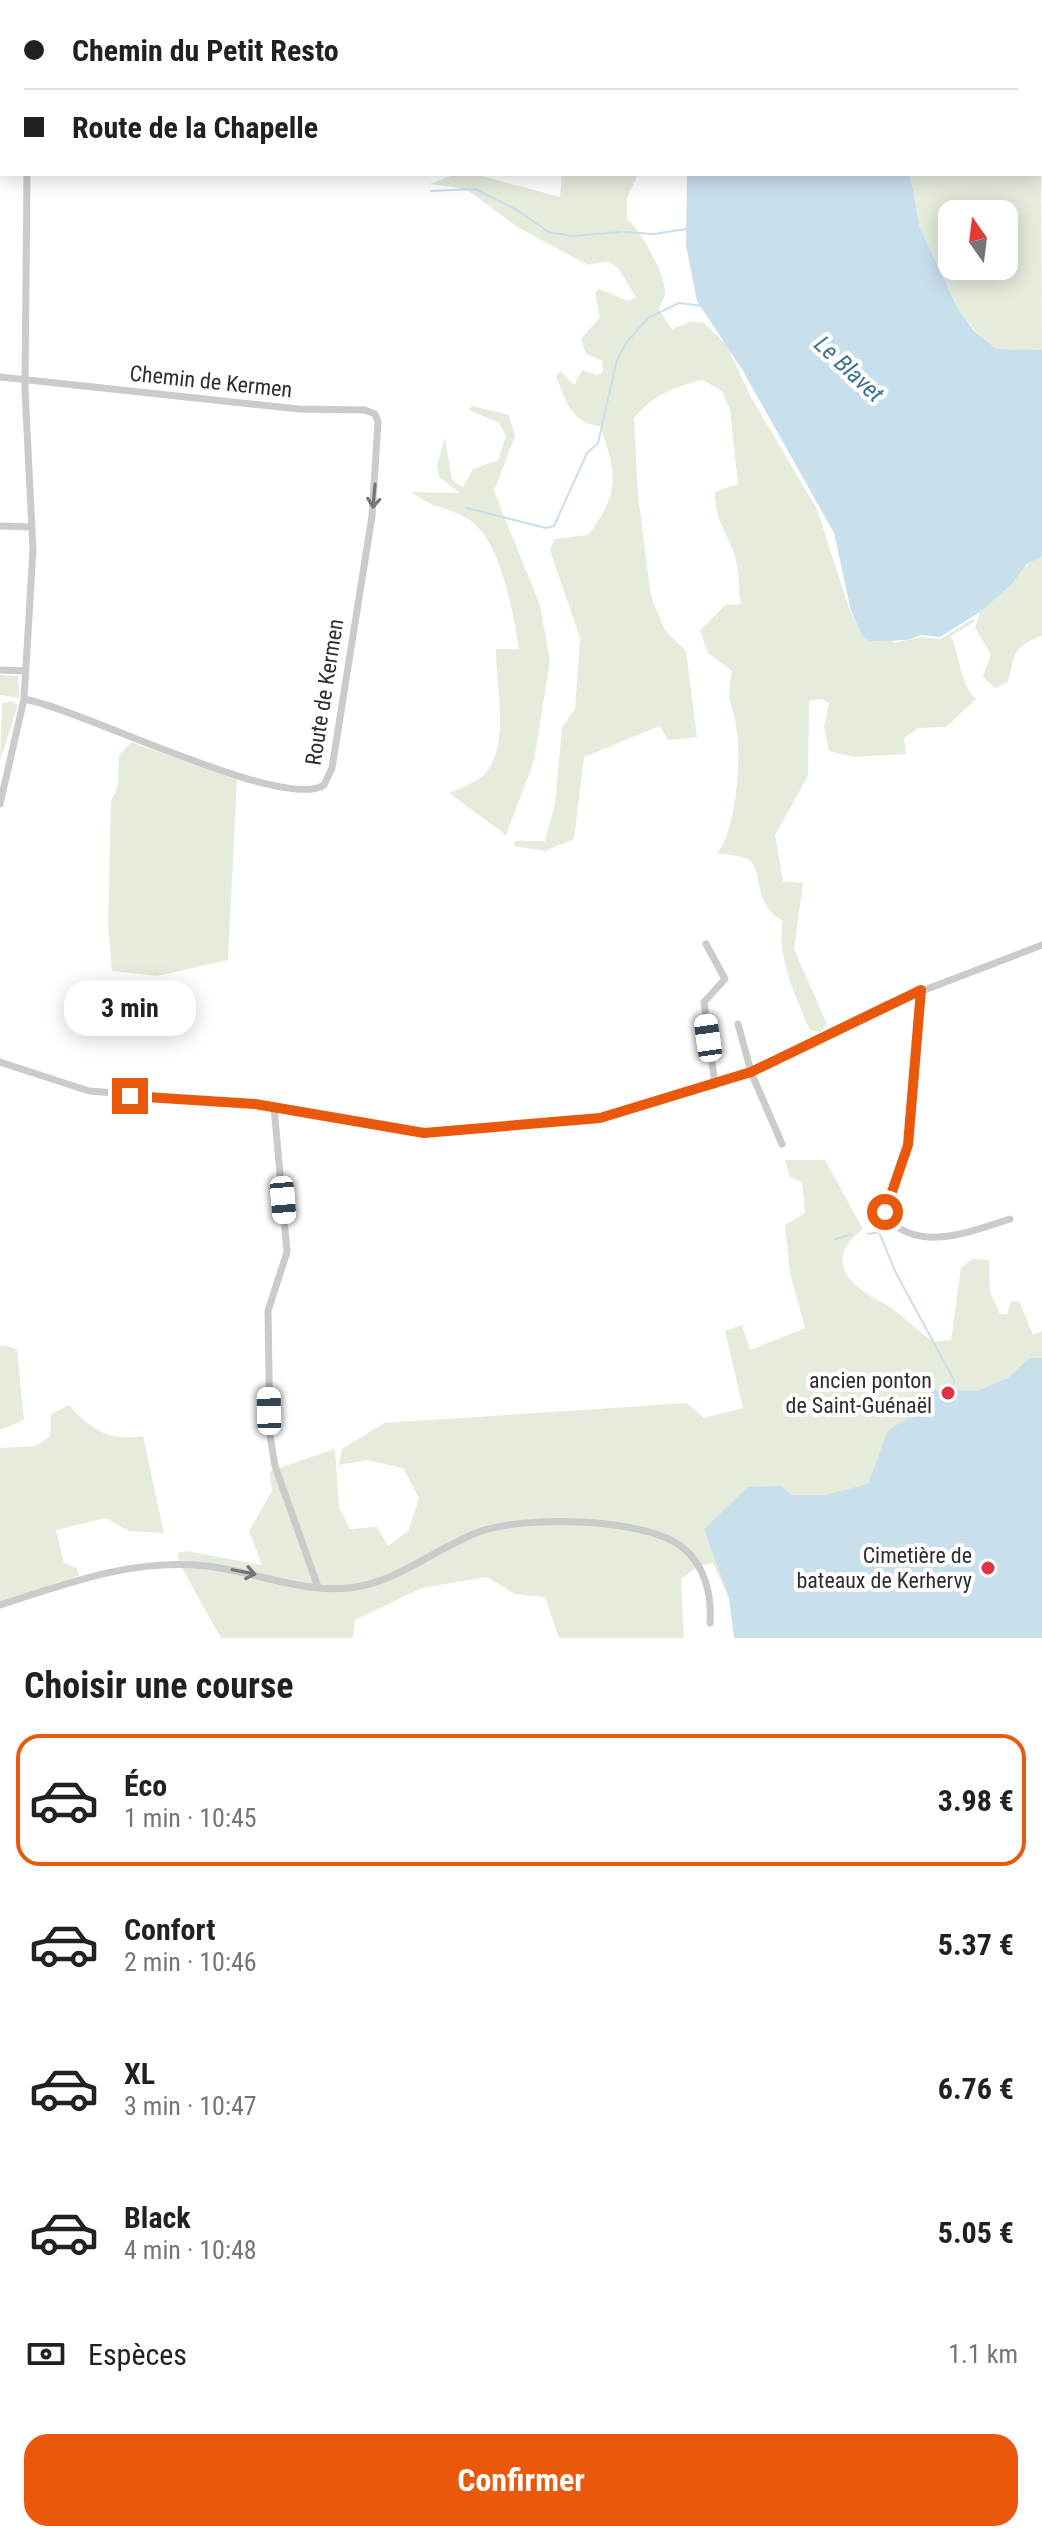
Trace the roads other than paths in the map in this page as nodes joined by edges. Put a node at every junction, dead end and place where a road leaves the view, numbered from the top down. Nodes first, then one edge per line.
1 (27, 176) edge
2 (0, 377) edge
3 (25, 379) junction
4 (377, 432) joint
5 (0, 526) edge
6 (32, 527) junction
7 (0, 670) edge
8 (25, 671) junction
9 (24, 699) junction
10 (3, 775) edge
11 (0, 804) edge
12 (706, 944) dead end
13 (1042, 945) edge
14 (921, 990) junction
15 (738, 1024) dead end
16 (0, 1062) edge
17 (751, 1072) junction
18 (715, 1085) junction
19 (274, 1107) junction
20 (782, 1144) dead end
21 (1010, 1219) dead end
22 (318, 1587) junction
23 (0, 1605) edge
24 (710, 1623) dead end

1 - 3 street
2 - 3 street
3 - 4 street, Chemin de Kermen
3 - 6 street
4 -> 9 street, Route de Kermen
5 - 6 street
6 - 8 street
7 - 8 street
8 - 9 street
9 - 10 street
10 - 11 street
12 - 18 street
13 - 14 street
14 - 17 street
14 - 21 street
15 - 17 street
16 - 19 street
17 - 18 street
17 - 20 street
18 - 19 street
19 - 22 street
23 -> 22 street
22 - 24 street

